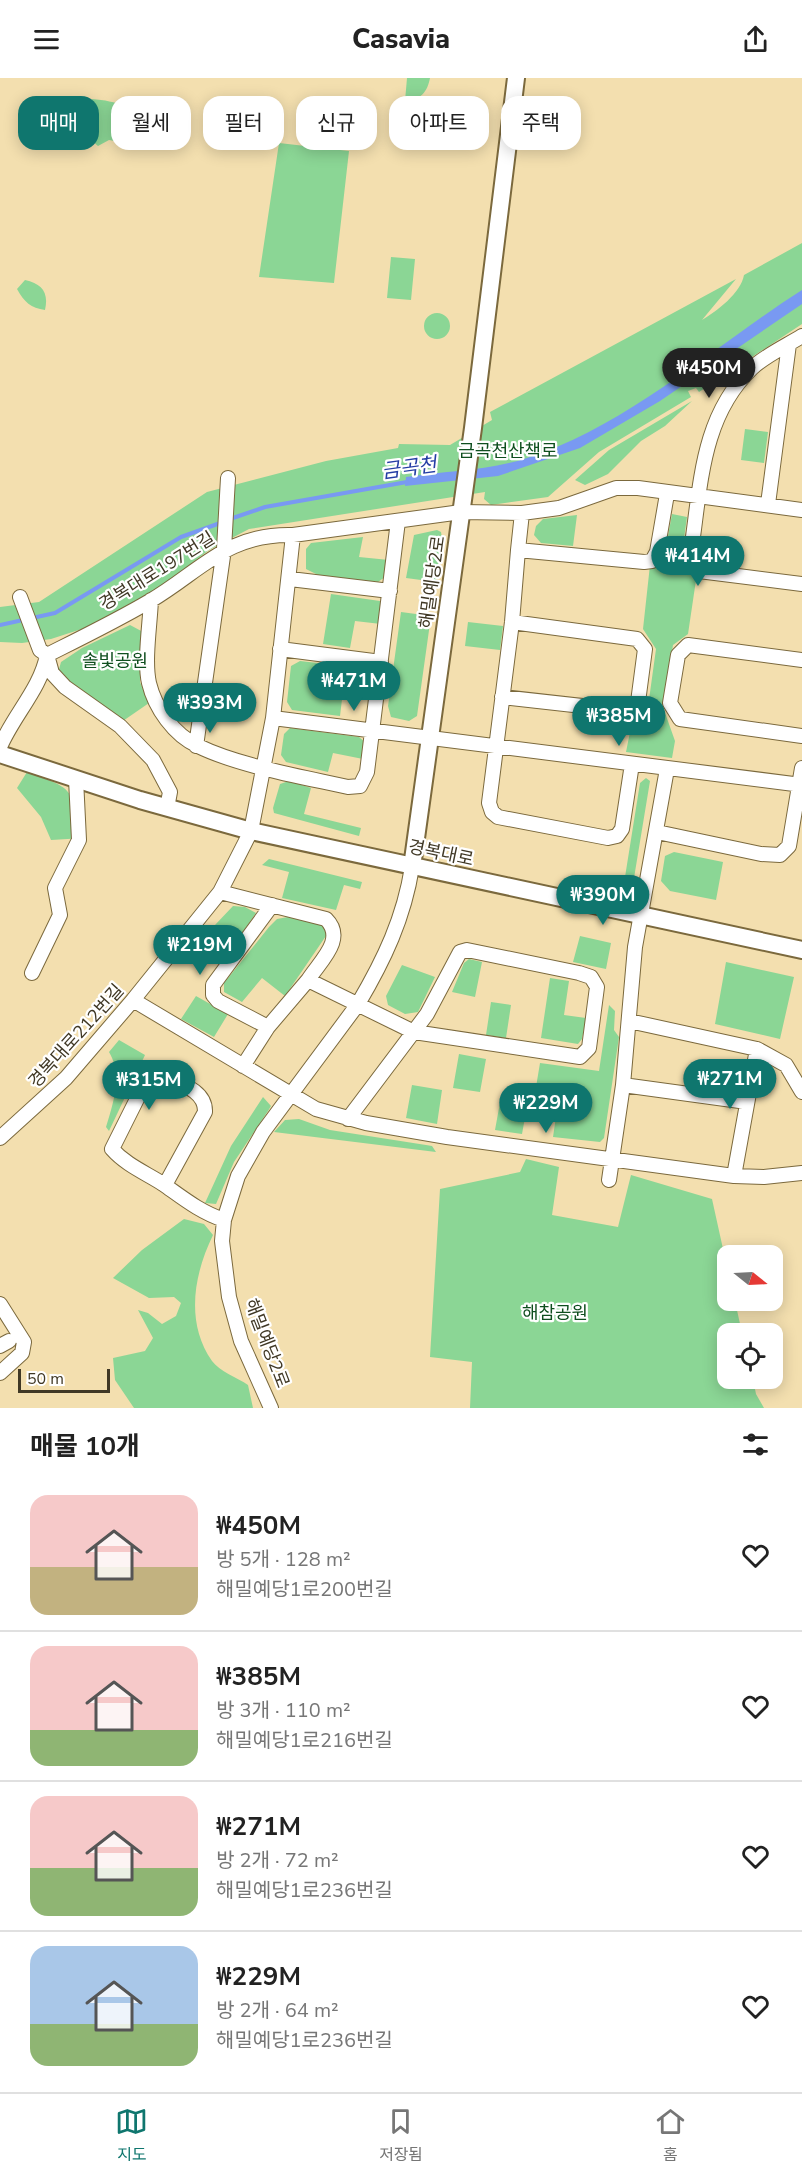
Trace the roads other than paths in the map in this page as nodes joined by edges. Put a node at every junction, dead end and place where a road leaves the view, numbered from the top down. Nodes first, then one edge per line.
1 (516, 78) edge
2 (802, 336) edge
3 (789, 344) junction
4 (228, 478) dead end
5 (667, 494) junction
6 (699, 497) junction
7 (768, 504) junction
8 (802, 510) edge
9 (461, 512) junction
10 (522, 513) junction
11 (398, 521) junction
12 (293, 535) junction
13 (224, 549) junction
14 (518, 550) junction
15 (290, 579) junction
16 (802, 584) edge
17 (390, 591) junction
18 (20, 597) dead end
19 (151, 600) junction
20 (512, 622) junction
21 (280, 649) junction
22 (43, 652) junction
23 (802, 660) edge
24 (381, 662) junction
25 (502, 697) junction
26 (273, 718) junction
27 (372, 730) junction
28 (802, 736) edge
29 (431, 738) junction
30 (196, 746) junction
31 (0, 747) edge
32 (495, 747) junction
33 (0, 754) edge
34 (632, 764) junction
35 (265, 768) junction
36 (802, 768) edge
37 (667, 769) junction
38 (76, 779) junction
39 (801, 785) edge
40 (167, 808) junction
41 (251, 831) junction
42 (657, 831) junction
43 (412, 867) junction
44 (220, 891) junction
45 (272, 905) junction
46 (640, 916) junction
47 (802, 950) edge
48 (32, 973) dead end
49 (308, 980) junction
50 (133, 1000) junction
51 (358, 1004) junction
52 (629, 1021) junction
53 (268, 1026) junction
54 (414, 1032) junction
55 (757, 1049) junction
56 (243, 1066) junction
57 (622, 1085) junction
58 (802, 1092) edge
59 (291, 1095) junction
60 (747, 1102) junction
61 (348, 1119) junction
62 (0, 1138) edge
63 (612, 1158) junction
64 (802, 1173) edge
65 (734, 1176) junction
66 (609, 1180) dead end
67 (165, 1185) junction
68 (224, 1220) junction
69 (2, 1310) edge
70 (0, 1373) edge
71 (271, 1408) edge

1 - 9 street, 해밀예당2로
2 - 3 street
3 - 6 street
3 - 7 street
4 - 13 street
5 - 6 street, 경복대로197번길
5 - 10 street, 경복대로197번길
5 - 14 street
6 - 7 street, 경복대로197번길
6 - 16 street
7 - 8 street, 경복대로197번길
9 - 10 street, 경복대로197번길
9 - 11 street, 경복대로197번길
9 - 29 street, 해밀예당2로
10 - 14 street
11 - 12 street, 경복대로197번길
11 - 17 street
12 - 13 street, 경복대로197번길
12 - 15 street, 경복대로212번길
13 - 19 street, 경복대로197번길
13 - 30 street
14 - 20 street
15 - 17 street
15 - 21 street, 경복대로212번길
17 - 24 street
18 - 22 street
19 - 22 street, 경복대로197번길
19 - 30 street
20 - 25 street
20 - 25 street
21 - 24 street
21 - 26 street, 경복대로212번길
22 - 31 street
22 - 40 street
23 - 28 street
24 - 27 street
25 - 32 street
26 - 27 street
26 - 35 street, 경복대로212번길
27 - 29 street
27 - 35 street
29 - 32 street
29 - 43 street, 해밀예당2로
30 - 35 street
32 - 34 street
32 - 34 street
33 - 38 street, 경복대로
34 - 37 street
35 - 41 street, 경복대로212번길
36 - 39 street
37 - 39 street
37 - 42 street
38 - 40 street, 경복대로
38 - 48 street
39 - 42 street
40 - 41 street, 경복대로
41 - 43 street, 경복대로
41 - 44 street, 경복대로212번길
42 - 46 street
43 - 46 street, 경복대로
43 - 51 street, 해밀예당2로
44 - 45 street
44 - 50 street, 경복대로212번길
45 - 49 street
45 - 53 street
46 - 47 street, 경복대로
46 - 52 street
49 - 51 street
49 - 53 street
50 - 56 street
50 - 62 street, 경복대로212번길
51 - 54 street
51 - 59 street, 해밀예당2로
52 - 55 street
52 - 57 street
53 - 56 street
54 - 54 street
54 - 61 street
55 - 58 street
55 - 60 street
56 - 59 street
57 - 60 street
57 - 63 street
59 - 61 street
59 - 68 street, 해밀예당2로
60 - 65 street
61 - 63 street
63 - 65 street
63 - 66 street
64 - 65 street
67 - 67 street
67 - 68 street
68 - 71 street, 해밀예당2로
69 - 70 street

